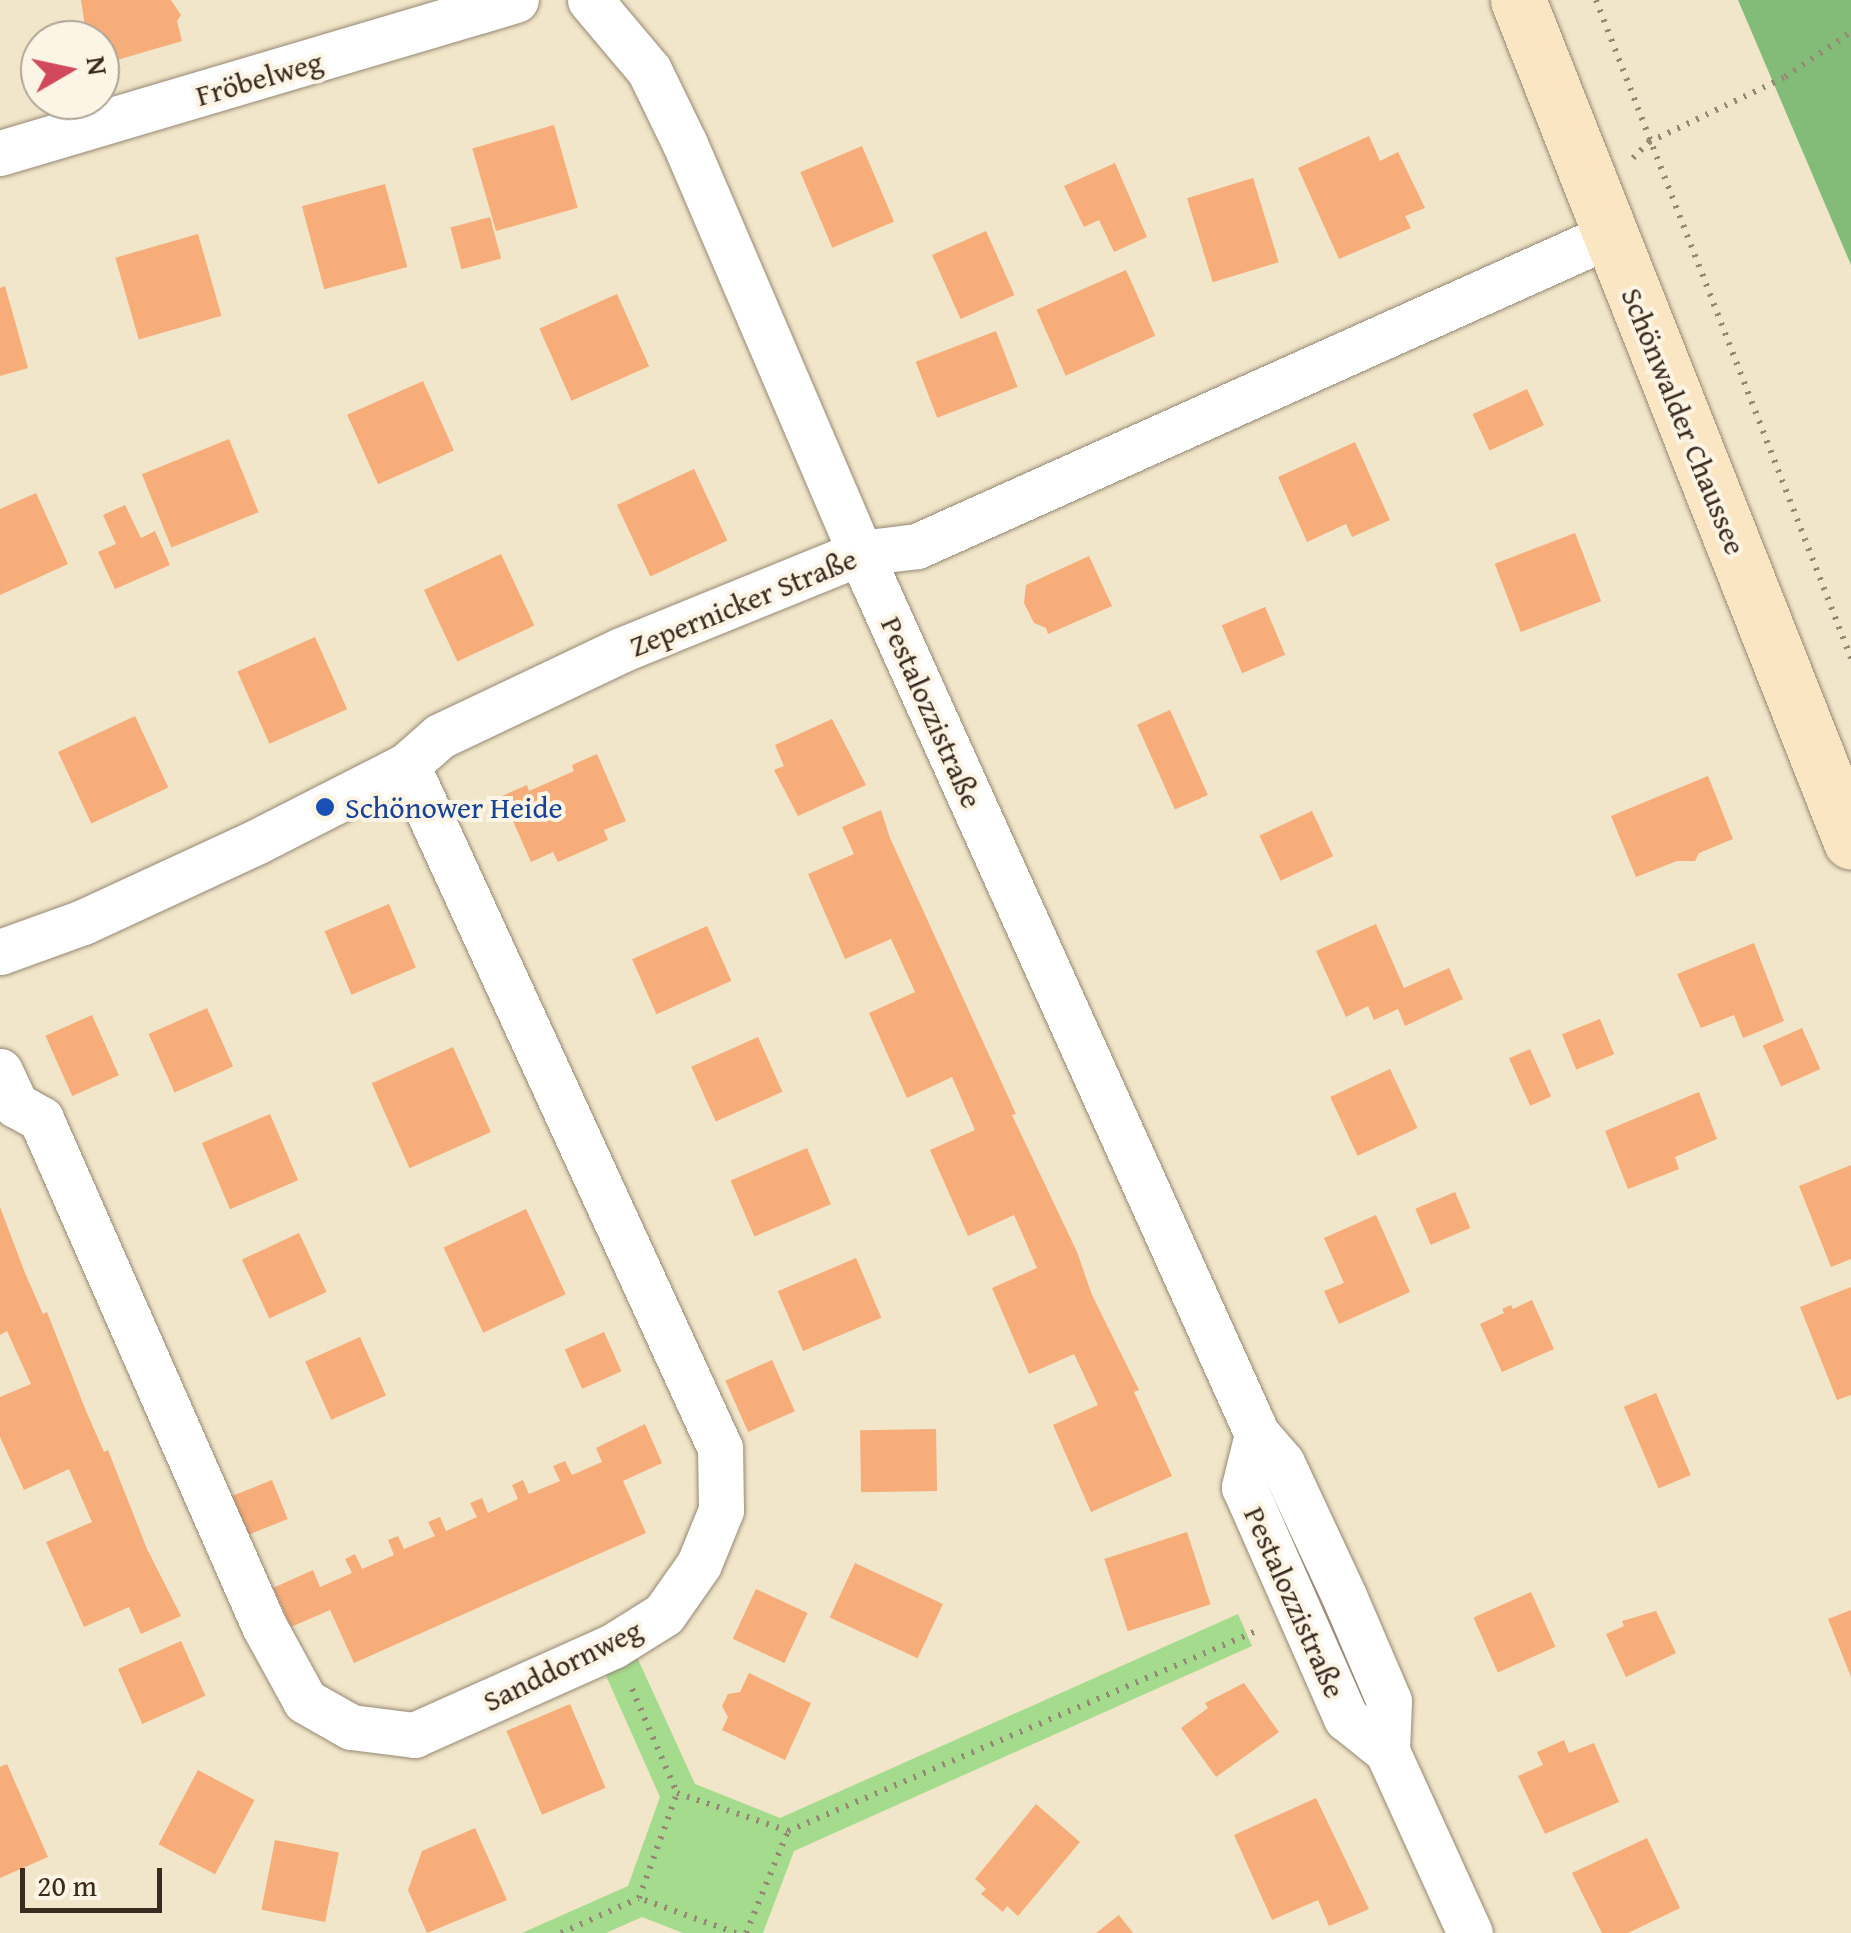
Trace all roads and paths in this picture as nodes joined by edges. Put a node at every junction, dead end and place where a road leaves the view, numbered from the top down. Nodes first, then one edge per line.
1 (516, 0) edge
2 (590, 0) edge
3 (1518, 0) edge
4 (1596, 0) edge
5 (1851, 32) edge
6 (1649, 142) junction
7 (0, 153) edge
8 (1610, 235) junction
9 (860, 553) junction
10 (1851, 658) edge
11 (408, 765) junction
12 (1851, 842) edge
13 (0, 952) edge
14 (0, 1070) edge
15 (1257, 1434) junction
16 (1302, 1612) junction
17 (613, 1646) junction
18 (1387, 1751) junction
19 (678, 1793) junction
20 (788, 1831) junction
21 (639, 1898) junction
22 (561, 1933) edge
23 (736, 1933) edge
24 (746, 1933) edge
25 (1470, 1933) edge

1 - 7 street, Fröbelweg
2 - 9 street, Pestalozzistraße
3 - 8 main road, Schönwalder Chaussee
4 - 6 path
5 - 6 path
6 - 10 path
8 - 9 street, Zepernicker Straße
8 - 12 main road, Schönwalder Chaussee
9 - 11 street, Zepernicker Straße
9 - 15 street, Pestalozzistraße
11 - 13 street, Zepernicker Straße
11 - 17 street, Sanddornweg
14 - 17 street, Sanddornweg
15 - 16 street, Pestalozzistraße
15 - 18 street, Pestalozzistraße
16 - 18 street, Pestalozzistraße
16 - 20 path
17 - 19 path
18 - 25 street, Pestalozzistraße
19 - 20 path
19 - 21 path
20 - 24 path
21 - 22 path
21 - 23 path

